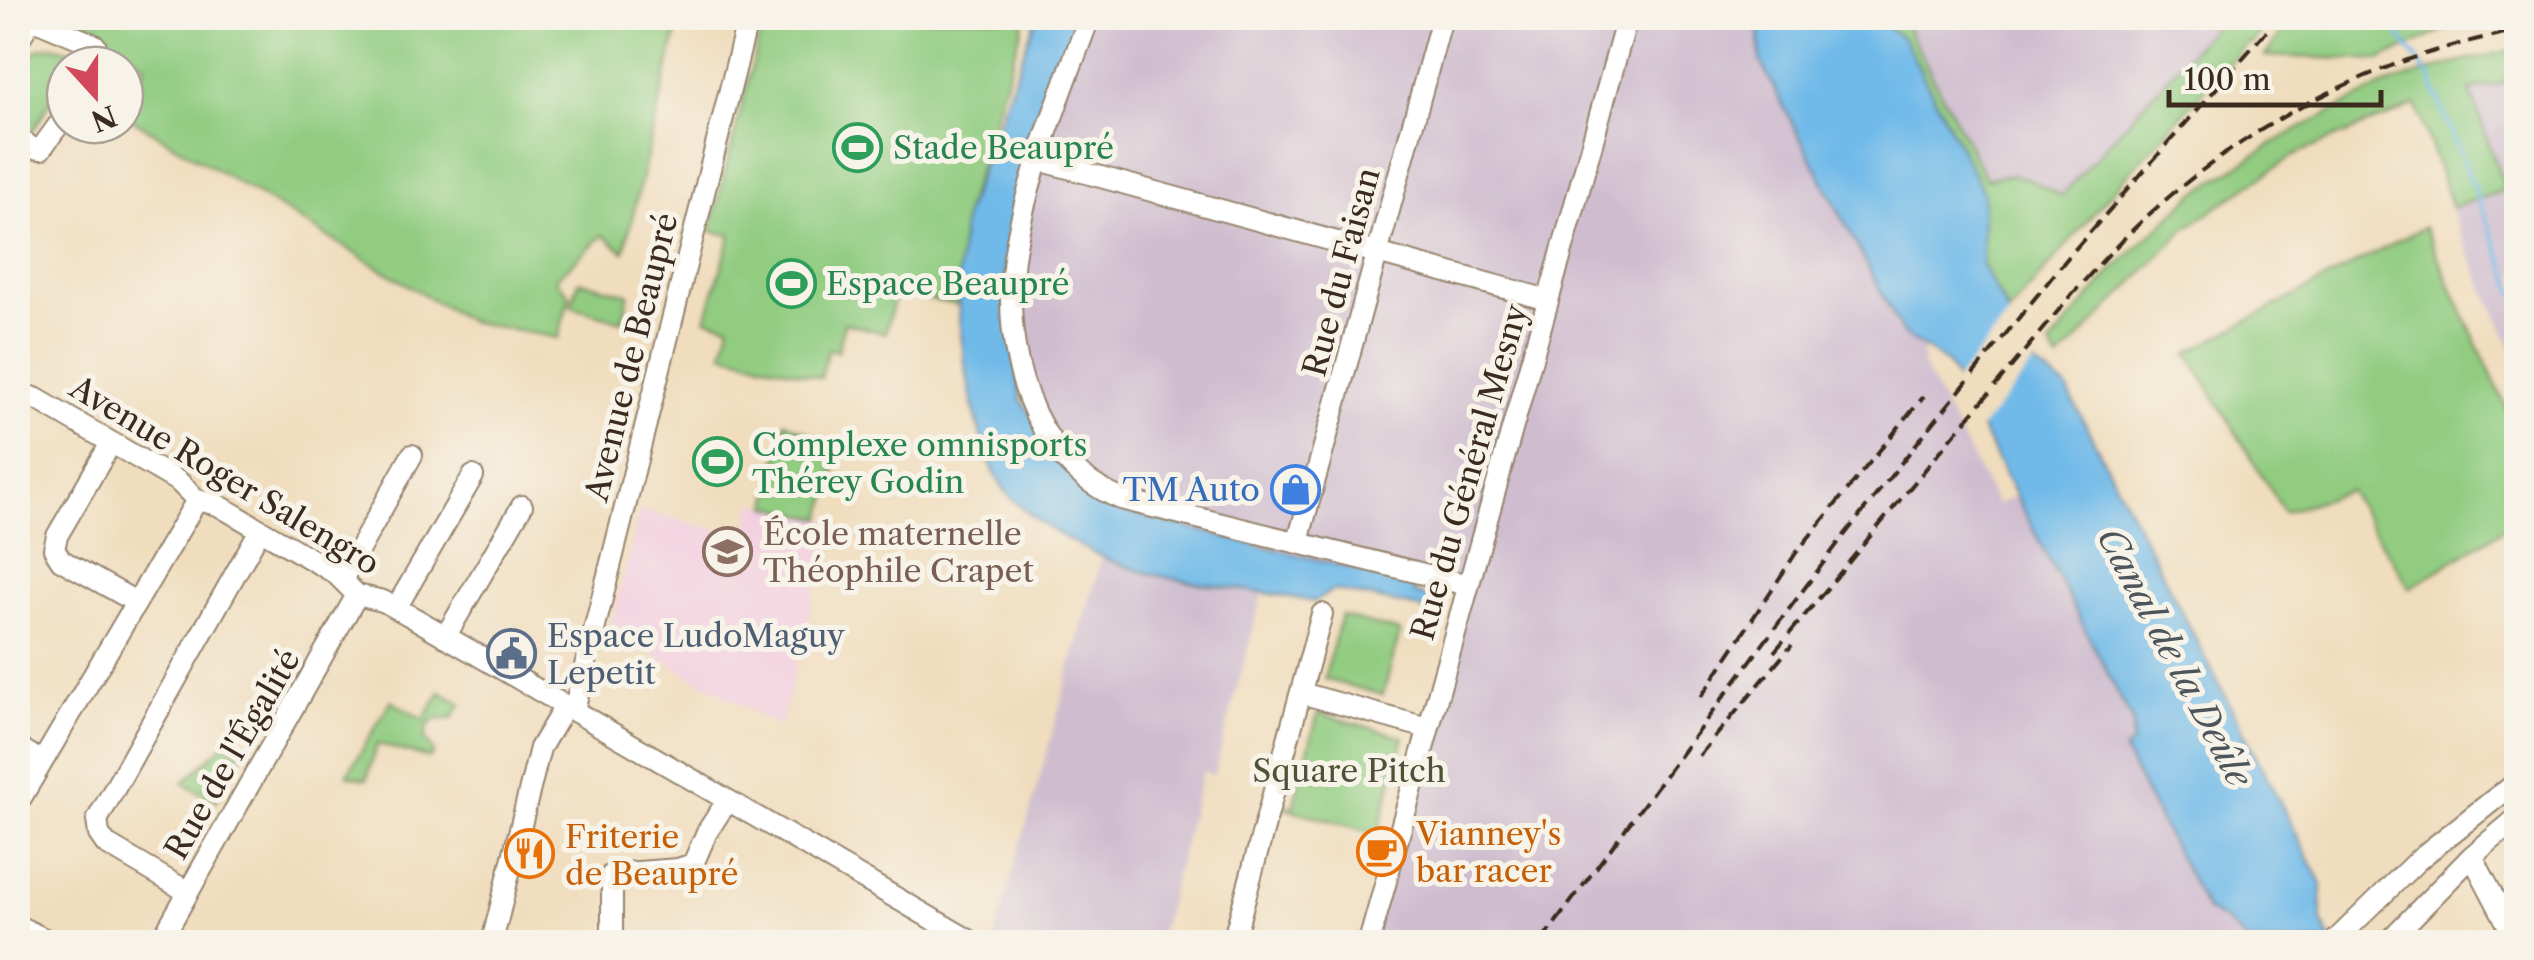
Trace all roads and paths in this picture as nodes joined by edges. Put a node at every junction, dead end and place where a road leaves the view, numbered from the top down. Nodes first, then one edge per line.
1 (32, 18) edge
2 (736, 18) edge
3 (748, 18) edge
4 (1089, 18) edge
5 (1442, 18) edge
6 (1627, 18) edge
7 (18, 42) edge
8 (95, 45) edge
9 (18, 138) edge
10 (45, 144) edge
11 (1039, 160) junction
12 (1376, 255) junction
13 (1548, 300) junction
14 (18, 393) edge
15 (111, 443) junction
16 (412, 455) dead end
17 (473, 476) dead end
18 (198, 500) junction
19 (522, 506) dead end
20 (260, 530) junction
21 (1298, 542) junction
22 (1468, 584) junction
23 (350, 586) junction
24 (136, 602) junction
25 (396, 608) junction
26 (1322, 614) dead end
27 (445, 637) junction
28 (1301, 694) junction
29 (567, 707) junction
30 (1427, 728) junction
31 (18, 747) edge
32 (42, 762) junction
33 (2516, 782) edge
34 (727, 801) junction
35 (18, 804) edge
36 (2516, 818) edge
37 (2472, 856) junction
38 (188, 892) junction
39 (18, 926) edge
40 (612, 938) dead end
41 (2516, 940) edge
42 (51, 942) edge
43 (160, 942) edge
44 (492, 942) edge
45 (972, 942) edge
46 (1233, 942) edge
47 (1369, 942) edge
48 (2334, 942) edge
49 (2388, 942) edge

1 - 7 street
1 - 8 street
2 - 29 street, Avenue de Beaupré
3 - 29 street, Avenue de Beaupré
4 - 11 street
5 - 12 street, Rue du Faisan
6 - 13 street, Rue du Général Mesny
9 - 10 street
11 - 12 street
11 - 21 street
12 - 13 street
12 - 21 street, Rue du Faisan
13 - 22 street, Rue du Général Mesny
14 - 15 street, Avenue Roger Salengro
15 - 18 street, Avenue Roger Salengro
15 - 24 street
16 - 23 street, Rue de l'Égalité
17 - 25 street
18 - 20 street, Avenue Roger Salengro
18 - 24 street
19 - 27 street
20 - 23 street, Avenue Roger Salengro
20 - 38 street
21 - 22 street
22 - 30 street, Rue du Général Mesny
23 - 25 street, Avenue Roger Salengro
23 - 38 street, Rue de l'Égalité
24 - 32 street
25 - 27 street, Avenue Roger Salengro
26 - 28 street
27 - 29 street, Avenue Roger Salengro
28 - 30 street
28 - 46 street
29 - 34 street, Avenue Roger Salengro
29 - 44 street
30 - 47 street, Rue du Général Mesny
31 - 32 street
32 - 35 street
33 - 48 street
34 - 40 street
34 - 45 street, Avenue Roger Salengro
36 - 37 street
37 - 41 street
37 - 49 street
38 - 43 street, Rue de l'Égalité
39 - 42 street

